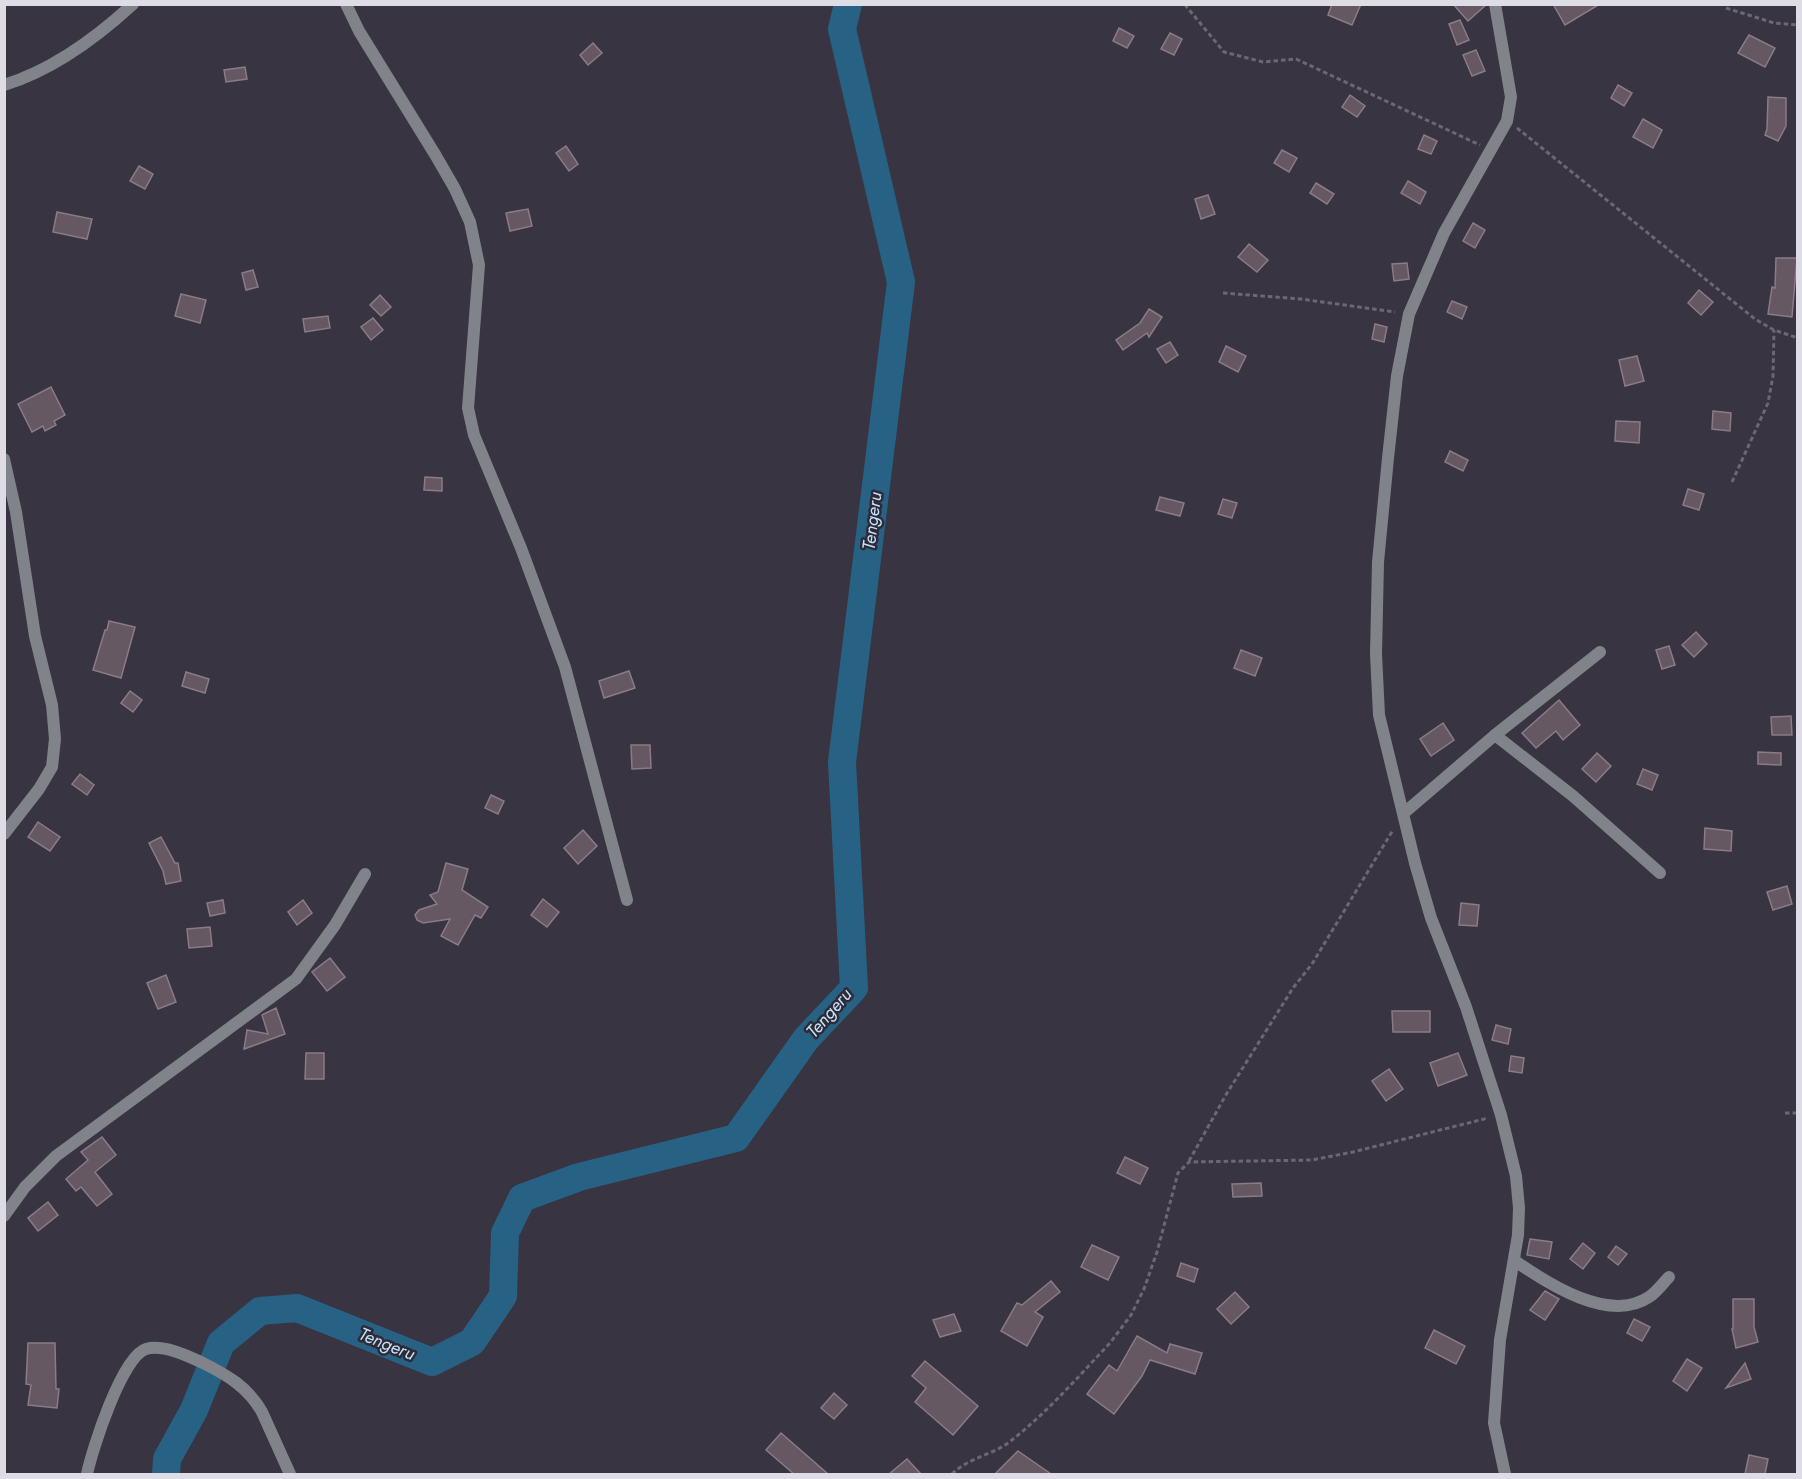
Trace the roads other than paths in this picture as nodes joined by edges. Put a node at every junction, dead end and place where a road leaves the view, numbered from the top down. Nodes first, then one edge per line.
1 (134, 4) edge
2 (346, 4) edge
3 (1494, 4) edge
4 (4, 85) edge
5 (4, 459) edge
6 (1600, 651) dead end
7 (1495, 735) junction
8 (1404, 813) junction
9 (4, 834) edge
10 (1660, 873) dead end
11 (365, 874) dead end
12 (627, 900) dead end
13 (4, 1216) edge
14 (1515, 1261) junction
15 (1670, 1277) dead end
16 (87, 1474) edge
17 (290, 1474) edge
18 (1505, 1474) edge

1 - 4 street
2 - 12 street
3 - 8 street
5 - 9 street
6 - 7 street
7 - 8 street
7 - 10 street
8 - 14 street
11 - 13 street
14 - 15 street
14 - 18 street
16 - 17 street

